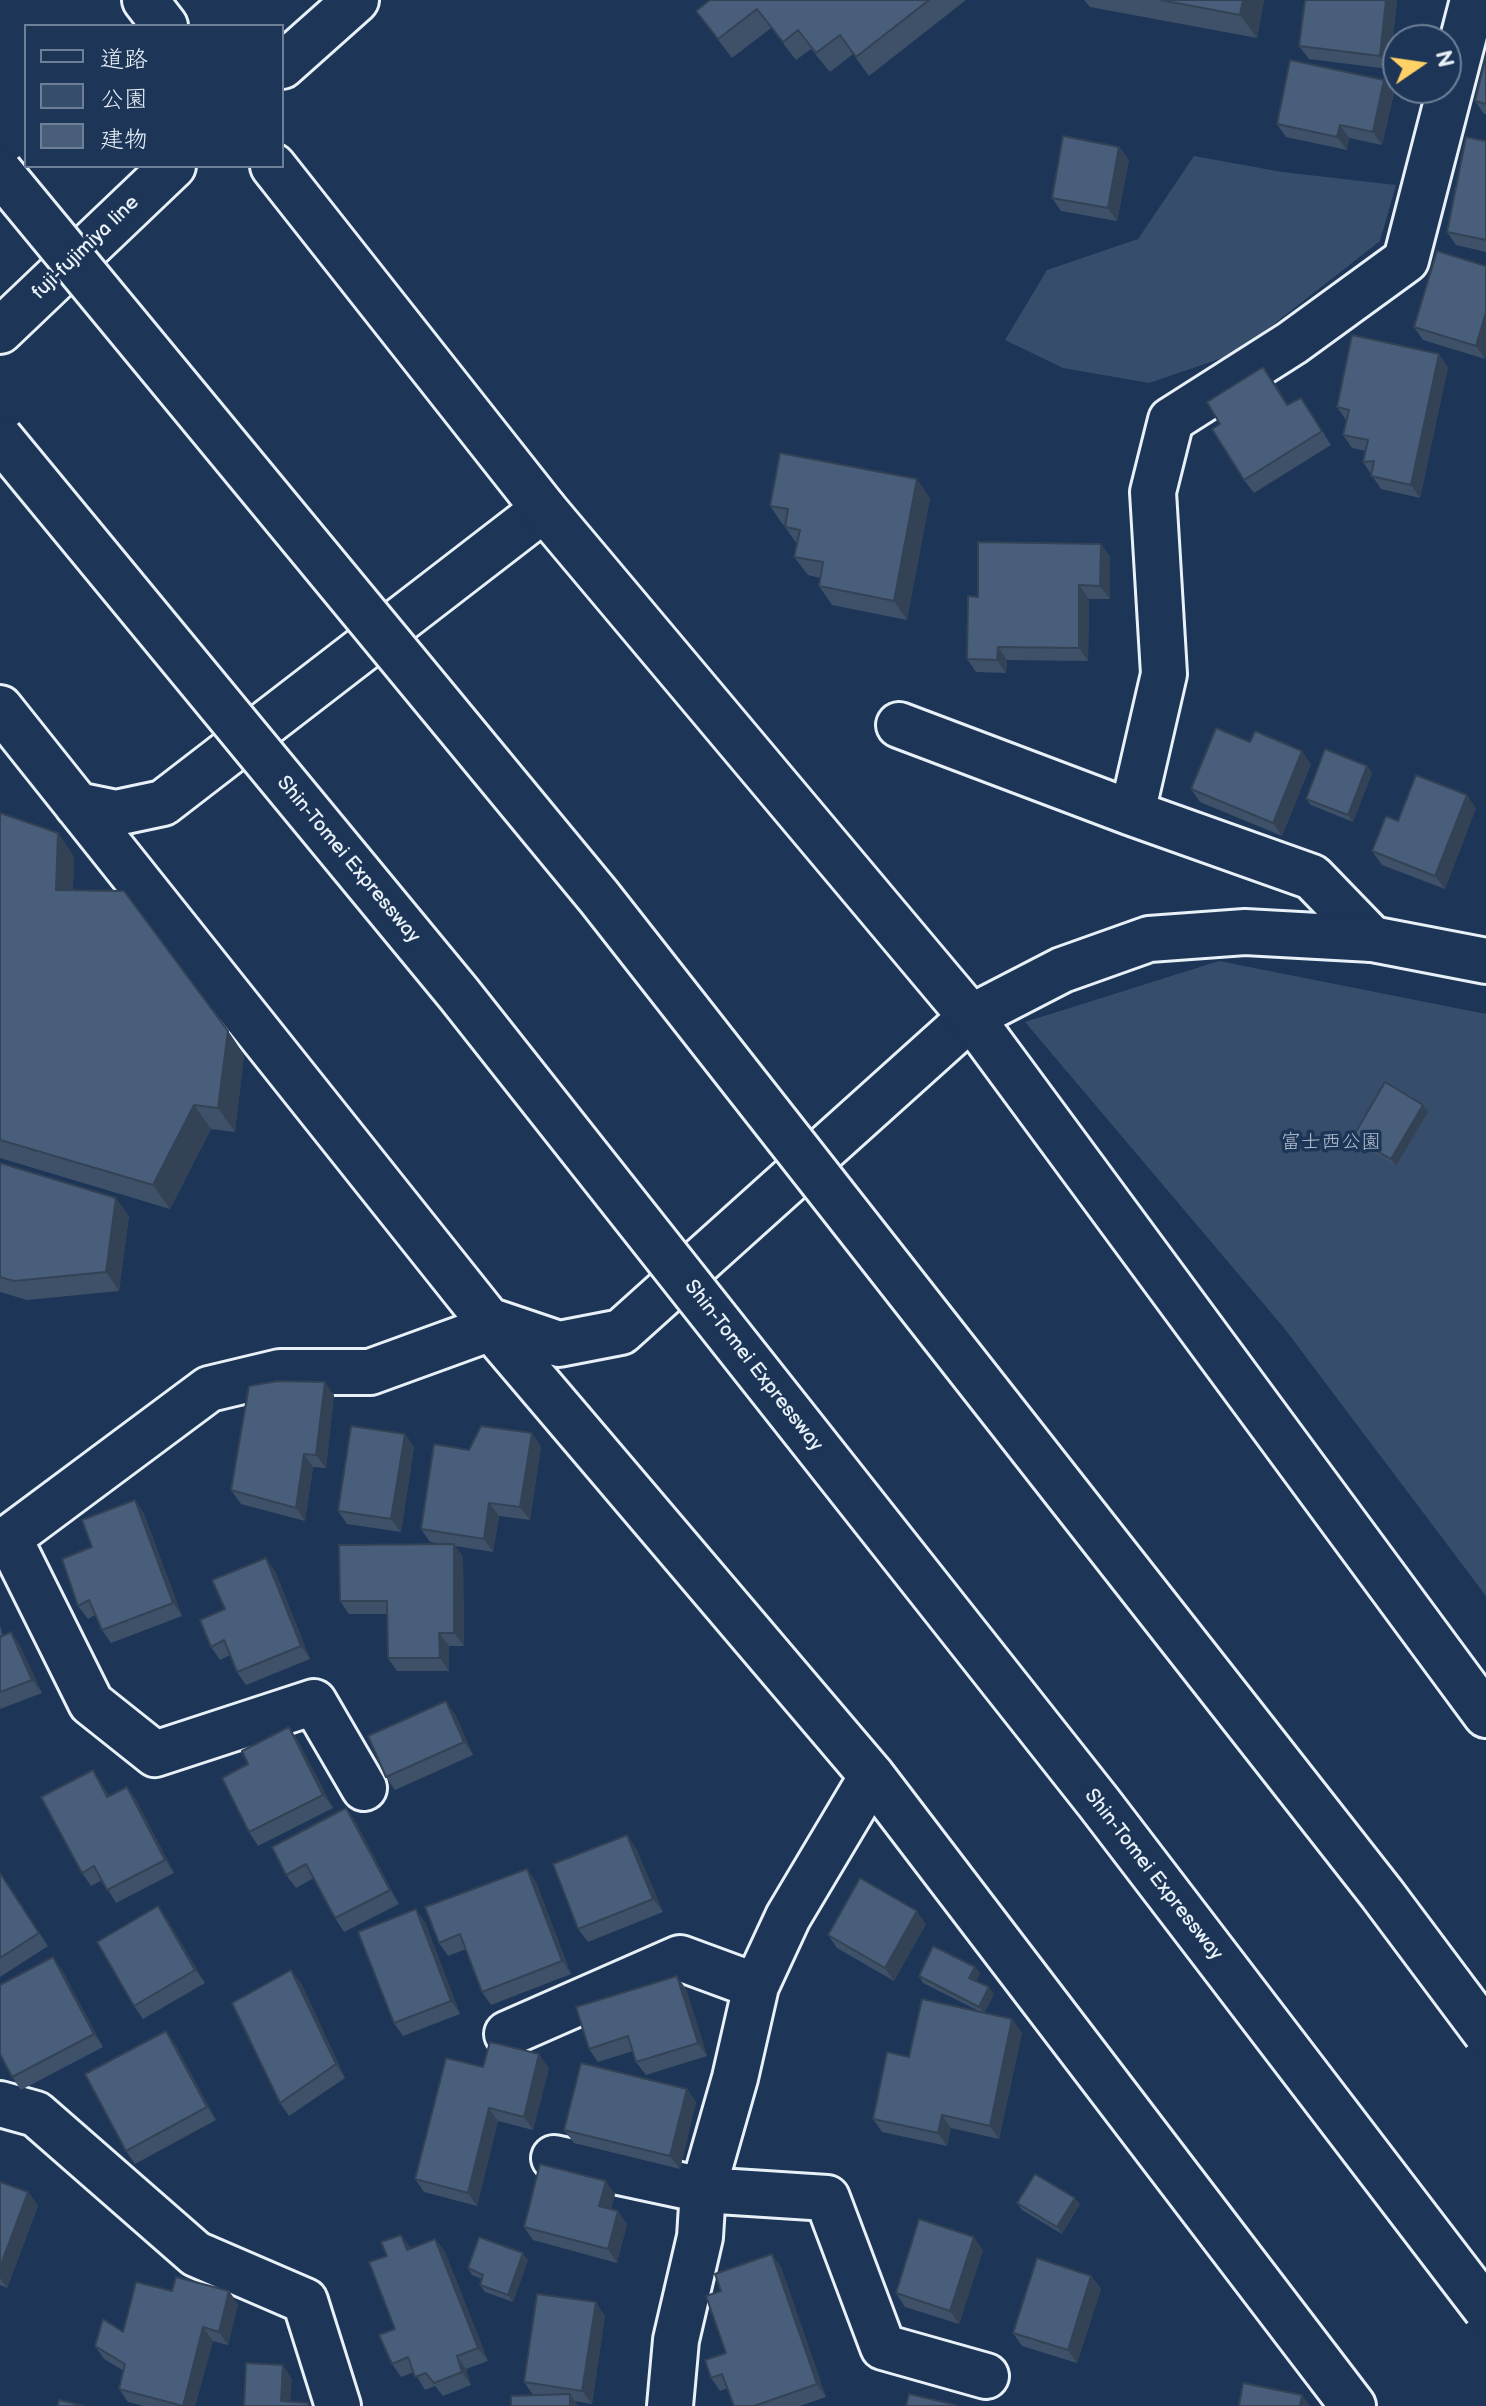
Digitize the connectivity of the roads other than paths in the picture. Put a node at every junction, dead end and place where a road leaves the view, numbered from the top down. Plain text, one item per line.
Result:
1 (145, 0) edge
2 (356, 0) edge
3 (1473, 0) edge
4 (163, 24) edge
5 (284, 64) edge
6 (171, 168) edge
7 (275, 168) edge
8 (0, 172) edge
9 (0, 331) edge
10 (0, 438) edge
11 (544, 509) junction
12 (0, 708) edge
13 (899, 725) dead end
14 (77, 805) junction
15 (1132, 813) junction
16 (1372, 939) junction
17 (1486, 961) edge
18 (971, 1017) junction
19 (490, 1324) junction
20 (5, 1540) edge
21 (1486, 1715) edge
22 (872, 1776) junction
23 (364, 1788) dead end
24 (756, 1986) junction
25 (1486, 2033) edge
26 (507, 2034) dead end
27 (0, 2104) edge
28 (554, 2158) dead end
29 (703, 2190) junction
30 (1486, 2309) edge
31 (986, 2376) dead end
32 (338, 2406) edge
33 (670, 2406) edge
34 (1353, 2406) edge

1 - 4 main road
2 - 5 main road
3 - 15 main road
6 - 9 main road, fuji-fujimiya line
7 - 11 main road
8 - 25 main road, bridge
10 - 30 main road, Shin-Tomei Expressway, bridge
11 - 14 main road
11 - 18 main road
12 - 14 main road
13 - 15 main road
14 - 19 main road
15 - 16 main road
16 - 17 main road
16 - 18 main road
18 - 19 main road
18 - 21 main road
19 - 20 main road
19 - 22 main road
20 - 23 main road
22 - 24 main road
22 - 34 main road
24 - 26 main road
24 - 29 main road
27 - 32 main road
28 - 29 main road
29 - 31 main road
29 - 33 main road

